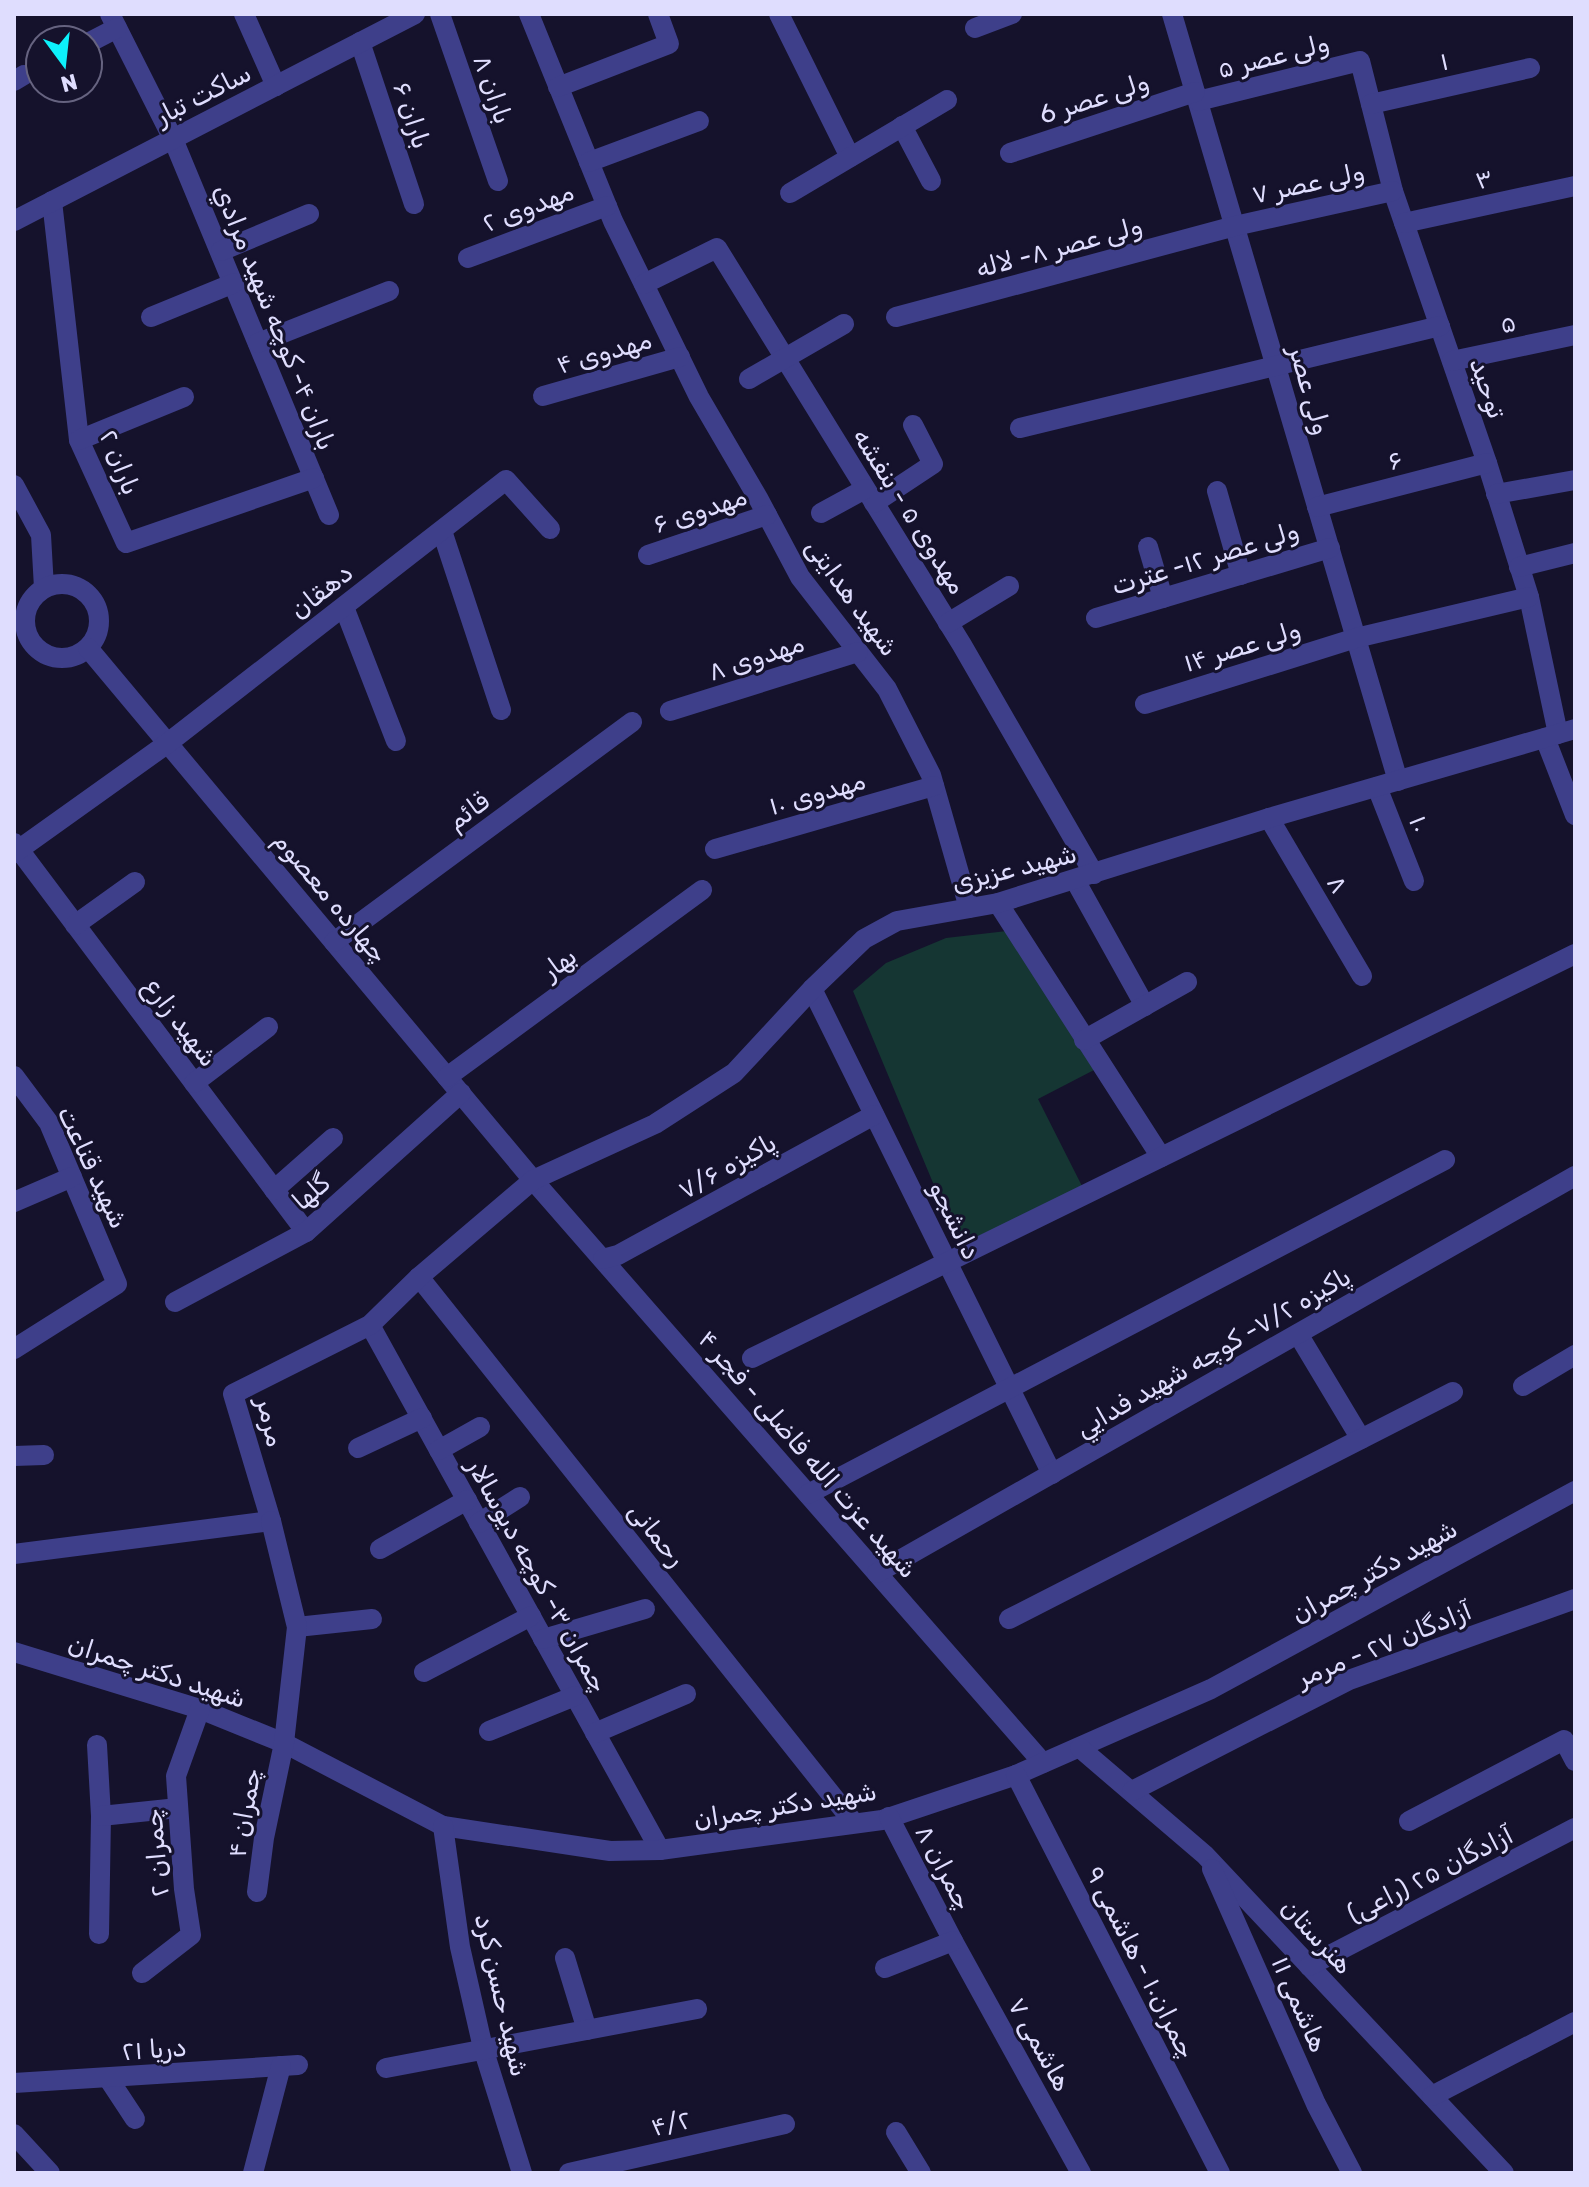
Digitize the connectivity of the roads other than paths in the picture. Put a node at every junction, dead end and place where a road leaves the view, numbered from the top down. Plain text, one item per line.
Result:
1 (244, 14) edge
2 (415, 14) edge
3 (440, 14) edge
4 (529, 14) edge
5 (658, 14) edge
6 (779, 14) edge
7 (1012, 14) edge
8 (1172, 14) edge
9 (114, 21) edge
10 (975, 28) dead end
11 (360, 42) junction
12 (1360, 61) joint
13 (1530, 68) dead end
14 (276, 86) junction
15 (558, 87) junction
16 (1197, 97) junction
17 (947, 100) dead end
18 (1371, 104) junction
19 (699, 121) dead end
20 (902, 126) junction
21 (173, 139) junction
22 (1010, 153) dead end
23 (850, 157) junction
24 (589, 162) junction
25 (498, 181) dead end
26 (931, 181) dead end
27 (1575, 186) edge
28 (1393, 191) junction
29 (790, 193) dead end
30 (52, 201) junction
31 (414, 204) dead end
32 (607, 206) junction
33 (309, 214) dead end
34 (14, 221) edge
35 (1404, 223) junction
36 (1235, 226) junction
37 (221, 251) junction
38 (468, 258) dead end
39 (234, 283) junction
40 (644, 284) junction
41 (389, 291) dead end
42 (151, 317) dead end
43 (896, 317) dead end
44 (844, 324) dead end
45 (1440, 326) junction
46 (1575, 335) edge
47 (258, 343) junction
48 (680, 357) junction
49 (785, 358) junction
50 (1452, 361) junction
51 (1276, 367) junction
52 (749, 379) dead end
53 (543, 396) dead end
54 (184, 397) dead end
55 (913, 425) dead end
56 (1020, 428) dead end
57 (79, 440) junction
58 (1487, 463) junction
59 (314, 478) junction
60 (1575, 480) edge
61 (14, 485) edge
62 (1217, 491) dead end
63 (1496, 494) junction
64 (870, 496) junction
65 (1317, 507) junction
66 (821, 513) dead end
67 (329, 515) dead end
68 (767, 515) junction
69 (550, 529) dead end
70 (442, 531) junction
71 (1148, 547) dead end
72 (1330, 548) junction
73 (1575, 553) edge
74 (648, 555) dead end
75 (1519, 567) junction
76 (1241, 575) junction
77 (1009, 586) dead end
78 (44, 588) junction
79 (1529, 597) junction
80 (1163, 598) junction
81 (344, 607) junction
82 (19, 614) edge
83 (1096, 618) dead end
84 (948, 623) junction
85 (1356, 638) junction
86 (88, 648) junction
87 (858, 652) junction
88 (1145, 704) dead end
89 (501, 710) dead end
90 (670, 711) dead end
91 (632, 722) dead end
92 (1560, 734) edge
93 (396, 741) dead end
94 (168, 743) junction
95 (1398, 781) junction
96 (934, 786) junction
97 (1377, 787) junction
98 (1575, 815) edge
99 (1269, 818) junction
100 (16, 848) edge
101 (715, 849) dead end
102 (1085, 877) junction
103 (1414, 881) dead end
104 (135, 882) dead end
105 (702, 890) dead end
106 (998, 903) junction
107 (969, 908) junction
108 (75, 925) junction
109 (334, 942) junction
110 (1575, 954) edge
111 (1362, 976) dead end
112 (1187, 982) dead end
113 (812, 989) junction
114 (1145, 1006) junction
115 (268, 1027) dead end
116 (1084, 1040) junction
117 (14, 1076) edge
118 (447, 1077) junction
119 (194, 1083) junction
120 (461, 1093) junction
121 (874, 1115) junction
122 (333, 1138) dead end
123 (1161, 1157) junction
124 (1445, 1160) dead end
125 (72, 1177) junction
126 (1574, 1179) edge
127 (533, 1180) junction
128 (274, 1190) junction
129 (14, 1202) edge
130 (306, 1232) junction
131 (603, 1259) junction
132 (947, 1262) junction
133 (419, 1277) junction
134 (175, 1302) dead end
135 (370, 1325) junction
136 (1298, 1334) junction
137 (14, 1349) edge
138 (1575, 1355) edge
139 (752, 1358) dead end
140 (1523, 1386) dead end
141 (1010, 1390) junction
142 (1453, 1392) dead end
143 (422, 1418) junction
144 (480, 1427) dead end
145 (1361, 1439) junction
146 (358, 1448) dead end
147 (439, 1450) junction
148 (44, 1455) dead end
149 (14, 1456) edge
150 (1052, 1474) junction
151 (1575, 1491) edge
152 (808, 1494) junction
153 (520, 1497) dead end
154 (467, 1500) junction
155 (271, 1521) junction
156 (479, 1523) junction
157 (380, 1549) dead end
158 (14, 1554) edge
159 (877, 1573) junction
160 (1575, 1599) edge
161 (645, 1609) dead end
162 (531, 1616) junction
163 (372, 1619) dead end
164 (1009, 1619) dead end
165 (297, 1627) junction
166 (543, 1639) junction
167 (14, 1652) edge
168 (424, 1672) dead end
169 (686, 1694) dead end
170 (575, 1696) junction
171 (200, 1709) junction
172 (489, 1731) dead end
173 (595, 1733) junction
174 (284, 1743) junction
175 (97, 1745) dead end
176 (1080, 1748) junction
177 (1575, 1761) edge
178 (1043, 1763) junction
179 (1016, 1775) junction
180 (1132, 1791) junction
181 (178, 1808) junction
182 (101, 1816) junction
183 (889, 1817) junction
184 (1409, 1821) dead end
185 (854, 1823) junction
186 (443, 1826) junction
187 (1575, 1828) edge
188 (660, 1850) junction
189 (1205, 1855) junction
190 (257, 1892) dead end
191 (99, 1934) dead end
192 (953, 1941) junction
193 (565, 1958) dead end
194 (1309, 1966) junction
195 (885, 1968) dead end
196 (142, 1973) dead end
197 (697, 2009) dead end
198 (1575, 2022) edge
199 (587, 2030) junction
200 (483, 2048) junction
201 (386, 2068) dead end
202 (108, 2078) junction
203 (14, 2083) edge
204 (1432, 2096) junction
205 (135, 2119) dead end
206 (785, 2124) dead end
207 (896, 2132) dead end
208 (14, 2134) edge
209 (50, 2173) edge
210 (253, 2173) edge
211 (522, 2173) edge
212 (569, 2173) edge
213 (921, 2173) edge
214 (1081, 2173) edge
215 (1220, 2173) edge
216 (1352, 2173) edge
217 (1504, 2173) edge

1 - 14 street
2 - 11 street, ساکت تبار
3 - 25 street, باران ۸
4 - 15 street, شهید هدایتی
5 - 15 street
6 - 23 street
7 - 10 street
8 - 16 street, ولی عصر
9 - 21 street, باران ۴- كوچه شهيد مرادي
11 - 14 street, ساکت تبار
11 - 31 street, باران ۶
12 - 16 street, ولی عصر ۵
12 - 18 street, توحید
13 - 18 street, ۱
14 - 21 street, ساکت تبار
15 - 24 street, شهید هدایتی
16 - 22 street, ولی عصر 6
16 - 36 street, ولی عصر
17 - 20 street
18 - 28 street, توحید
19 - 24 street
20 - 23 street
20 - 26 street
21 - 30 street, ساکت تبار
21 - 37 street, باران ۴- كوچه شهيد مرادي
23 - 29 street
24 - 32 street, شهید هدایتی
27 - 35 street, ۳
28 - 35 street, توحید
28 - 36 street, ولی عصر ۷
30 - 34 street, ساکت تبار
30 - 57 street, باران ۲
32 - 38 street, مهدوی ۲
32 - 40 street, شهید هدایتی
33 - 37 street
35 - 45 street, توحید
36 - 43 street, ولی عصر ۸- لاله
36 - 51 street, ولی عصر
37 - 39 street, باران ۴- كوچه شهيد مرادي
39 - 42 street
39 - 47 street, باران ۴- كوچه شهيد مرادي
40 - 48 street, شهید هدایتی
40 - 49 street, مهدوی ۵ - بنفشه
41 - 47 street
44 - 49 street
45 - 50 street, توحید
45 - 51 street
46 - 50 street, ۵
47 - 59 street, باران ۴- كوچه شهيد مرادي
48 - 53 street, مهدوی ۴
48 - 68 street, شهید هدایتی
49 - 52 street
49 - 64 street, مهدوی ۵ - بنفشه
50 - 58 street, توحید
51 - 56 street
51 - 65 street, ولی عصر
54 - 57 street
55 - 64 street
57 - 59 street, باران ۲
58 - 63 street, توحید
58 - 65 street, ۶
59 - 67 street, باران ۴- كوچه شهيد مرادي
60 - 63 street
61 - 78 street
62 - 76 street
63 - 75 street, توحید
64 - 66 street
64 - 84 street, مهدوی ۵ - بنفشه
65 - 72 street, ولی عصر
68 - 74 street, مهدوی ۶
68 - 87 street, شهید هدایتی
69 - 70 street, دهقان
70 - 81 street, دهقان
70 - 89 street
71 - 80 street
72 - 76 street, ولی عصر ۱۲- عترت
72 - 85 street, ولی عصر
73 - 75 street
75 - 79 street, توحید
76 - 80 street, ولی عصر ۱۲- عترت
77 - 84 street
78 - 82 street
78 - 86 street
79 - 85 street
79 - 92 street, توحید
80 - 83 street, ولی عصر ۱۲- عترت
81 - 93 street
81 - 94 street, دهقان
82 - 86 street
84 - 102 street, مهدوی ۵ - بنفشه
85 - 88 street, ولی عصر ۱۴
85 - 95 street, ولی عصر
86 - 94 street, چهارده معصوم
87 - 90 street, مهدوی ۸
87 - 96 street, شهید هدایتی
91 - 109 street, قائم
92 - 95 street, شهید عزیزی
92 - 98 street, توحید
94 - 100 street, دهقان
94 - 109 street, چهارده معصوم
95 - 97 street, شهید عزیزی
96 - 101 street, مهدوی ۱۰
96 - 107 street, شهید هدایتی
97 - 99 street, شهید عزیزی
97 - 103 street, ۱۰
99 - 102 street, شهید عزیزی
99 - 111 street, ۸
100 - 108 street, شهید زارع
102 - 106 street, شهید عزیزی
102 - 114 street
104 - 108 street
105 - 118 street, بهار
106 - 107 street, شهید عزیزی
106 - 116 street
107 - 113 street, شهید عزیزی
108 - 119 street, شهید زارع
109 - 118 street, چهارده معصوم
110 - 123 street
112 - 114 street
113 - 121 street, دانشجو
113 - 127 street, شهید عزیزی
114 - 116 street
115 - 119 street
116 - 123 street
117 - 125 street, شهید قناعت
118 - 120 street, چهارده معصوم
119 - 128 street, شهید زارع
120 - 127 street, چهارده معصوم
120 - 130 street, گلها
121 - 131 street, پاکیزه ۷/۶
121 - 132 street, دانشجو
122 - 128 street
123 - 132 street
124 - 141 street
125 - 129 street
125 - 137 street, شهید قناعت
126 - 136 street, پاکیزه ۷/۲- كوچه شهيد فدايي
127 - 131 street, شهید عزت الله فاضلی - فجر ۴
127 - 133 street, مرمر
128 - 130 street, شهید زارع
130 - 134 street, گلها
131 - 152 street, شهید عزت الله فاضلی - فجر ۴
132 - 139 street
132 - 141 street, دانشجو
133 - 135 street, مرمر
133 - 185 street, رحمانی
135 - 143 street, چمران ۳- كوچه ديوسالار
135 - 155 street, مرمر
136 - 145 street
136 - 150 street, پاکیزه ۷/۲- كوچه شهيد فدايي
138 - 140 street
141 - 150 street, دانشجو
141 - 152 street
142 - 145 street
143 - 146 street
143 - 147 street, چمران ۳- كوچه ديوسالار
144 - 147 street
145 - 164 street
147 - 154 street, چمران ۳- كوچه ديوسالار
148 - 149 street
150 - 159 street, پاکیزه ۷/۲- كوچه شهيد فدايي
151 - 176 street, شهید دکتر چمران
152 - 159 street, شهید عزت الله فاضلی - فجر ۴
153 - 156 street
154 - 156 street, چمران ۳- كوچه ديوسالار
154 - 157 street
155 - 158 street
155 - 165 street
156 - 162 street, چمران ۳- كوچه ديوسالار
159 - 178 street, شهید عزت الله فاضلی - فجر ۴
160 - 180 street, آزادگان ۲۷ - مرمر
161 - 166 street
162 - 166 street, چمران ۳- كوچه ديوسالار
162 - 168 street
163 - 165 street
165 - 174 street, چمران ۴
166 - 170 street, چمران ۳- كوچه ديوسالار
167 - 171 street, شهید دکتر چمران
169 - 173 street
170 - 172 street
170 - 173 street, چمران ۳- كوچه ديوسالار
171 - 174 street, شهید دکتر چمران
171 - 181 street, چمران ۲
173 - 188 street, چمران ۳- كوچه ديوسالار
174 - 186 street, شهید دکتر چمران
174 - 190 street, چمران ۴
175 - 182 street
176 - 178 street, شهید دکتر چمران
176 - 180 street, هنرستان
177 - 184 street
178 - 179 street, شهید دکتر چمران
179 - 183 street, شهید دکتر چمران
179 - 215 street, چمران۱۰ - هاشمی ۹
180 - 189 street, هنرستان
181 - 182 street
181 - 196 street, چمران ۲
182 - 191 street
183 - 185 street, شهید دکتر چمران
183 - 192 street, چمران ۸
185 - 188 street, شهید دکتر چمران
186 - 188 street, شهید دکتر چمران
186 - 200 street, شهید حسن کرد
187 - 194 street, آزادگان ۲۵ (راعی)
189 - 194 street, هنرستان
189 - 216 street, هاشمی ۱۱
192 - 195 street
192 - 214 street, هاشمی ۷
193 - 199 street
194 - 204 street, هنرستان
197 - 199 street
198 - 204 street
199 - 200 street
200 - 201 street
200 - 211 street, شهید حسن کرد
202 - 203 street, دریا ۲۱
202 - 205 street
202 - 210 street, دریا ۲۱
204 - 217 street, هنرستان
206 - 212 street, ۴/۲
207 - 213 street
208 - 209 street

